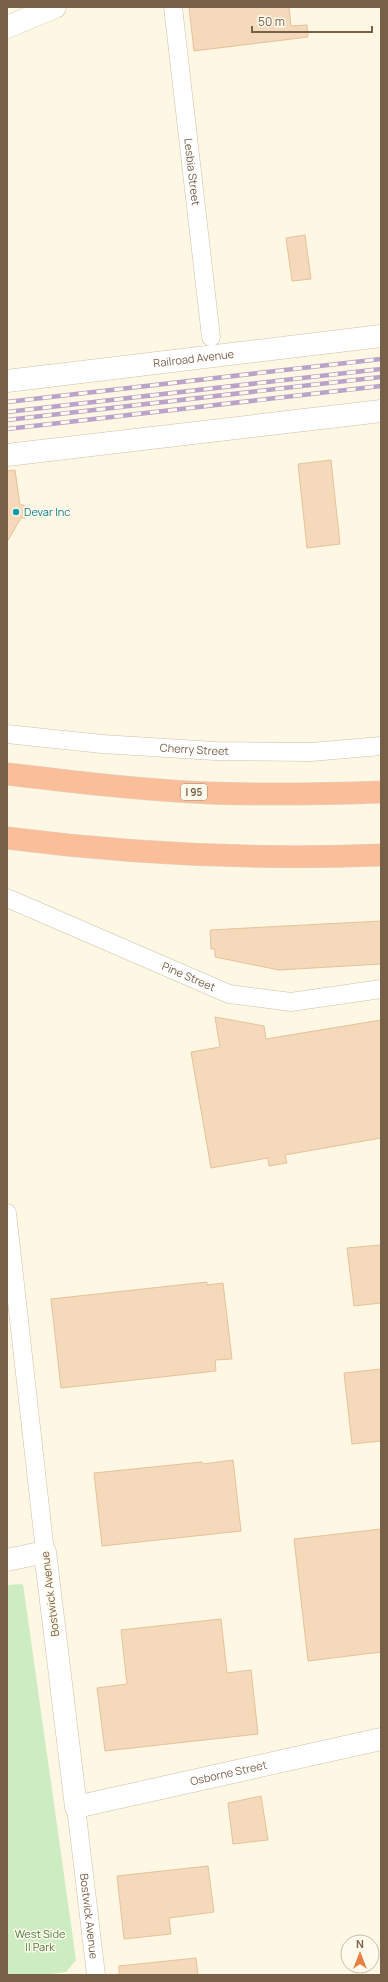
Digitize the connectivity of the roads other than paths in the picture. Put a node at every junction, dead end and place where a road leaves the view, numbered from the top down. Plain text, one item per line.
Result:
1 (55, 7) edge
2 (173, 7) edge
3 (11, 20) edge
4 (381, 336) edge
5 (210, 337) dead end
6 (7, 381) edge
7 (381, 411) edge
8 (7, 455) edge
9 (7, 734) edge
10 (381, 746) edge
11 (7, 774) edge
12 (381, 792) edge
13 (7, 838) edge
14 (381, 855) edge
15 (7, 898) edge
16 (381, 989) edge
17 (7, 1213) edge
18 (45, 1552) junction
19 (7, 1560) edge
20 (381, 1739) edge
21 (76, 1806) junction
22 (96, 1975) edge

1 - 3 street
2 - 5 street, Lesbia Street
4 - 6 street, Railroad Avenue
7 - 8 street
9 - 10 street, Cherry Street
11 - 12 highway, I 95
13 - 14 highway
15 - 16 street, Pine Street
17 - 18 street, Bostwick Avenue
18 - 19 street
18 - 21 street, Bostwick Avenue
20 - 21 street, Osborne Street
21 - 22 street, Bostwick Avenue

